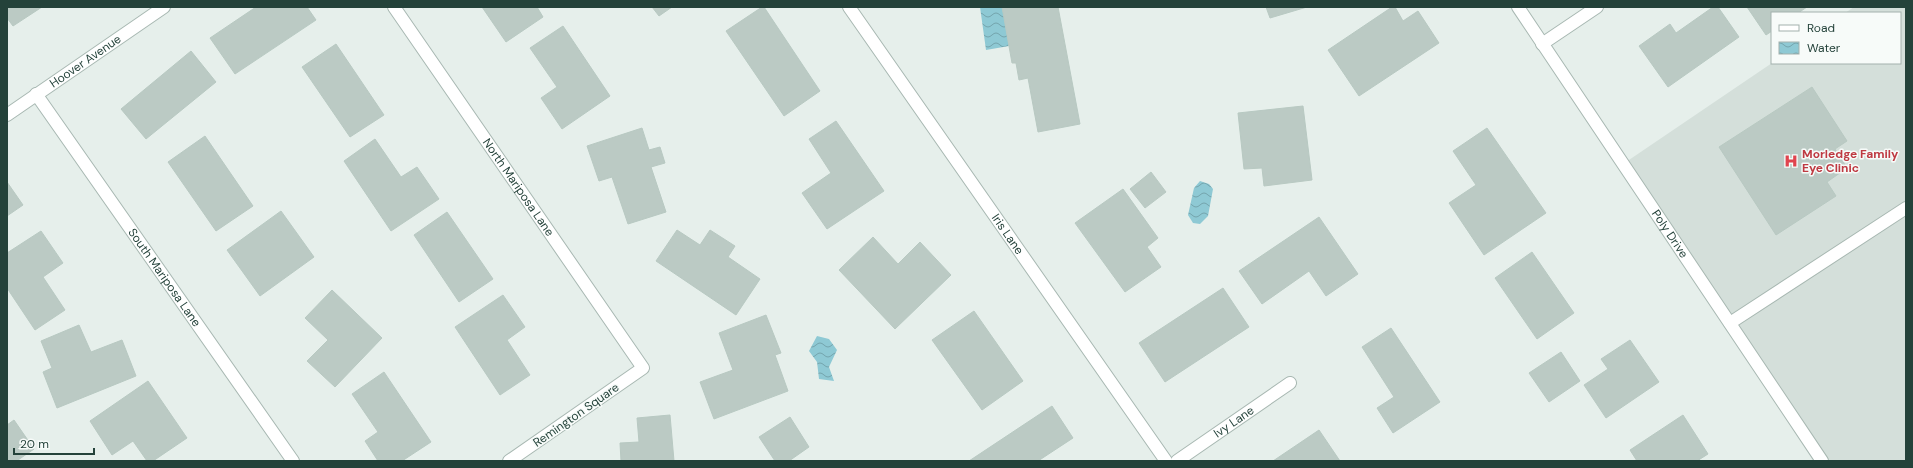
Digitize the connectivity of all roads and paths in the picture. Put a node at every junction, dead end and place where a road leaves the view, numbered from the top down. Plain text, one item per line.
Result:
1 (164, 7) edge
2 (394, 7) edge
3 (849, 7) edge
4 (1518, 7) edge
5 (1597, 7) edge
6 (1542, 44) junction
7 (36, 94) junction
8 (7, 115) edge
9 (1906, 208) edge
10 (1730, 323) junction
11 (643, 368) joint
12 (1290, 383) dead end
13 (516, 459) edge
14 (293, 461) edge
15 (1166, 461) edge
16 (1177, 461) edge
17 (1822, 461) edge

1 - 7 street, Hoover Avenue
2 - 11 street, North Mariposa Lane
3 - 15 street, Iris Lane
4 - 6 street, Poly Drive
5 - 6 street
6 - 10 street, Poly Drive
7 - 8 street, Hoover Avenue
7 - 14 street, South Mariposa Lane
9 - 10 street
10 - 17 street, Poly Drive
11 - 13 street, Remington Square
12 - 16 street, Ivy Lane

